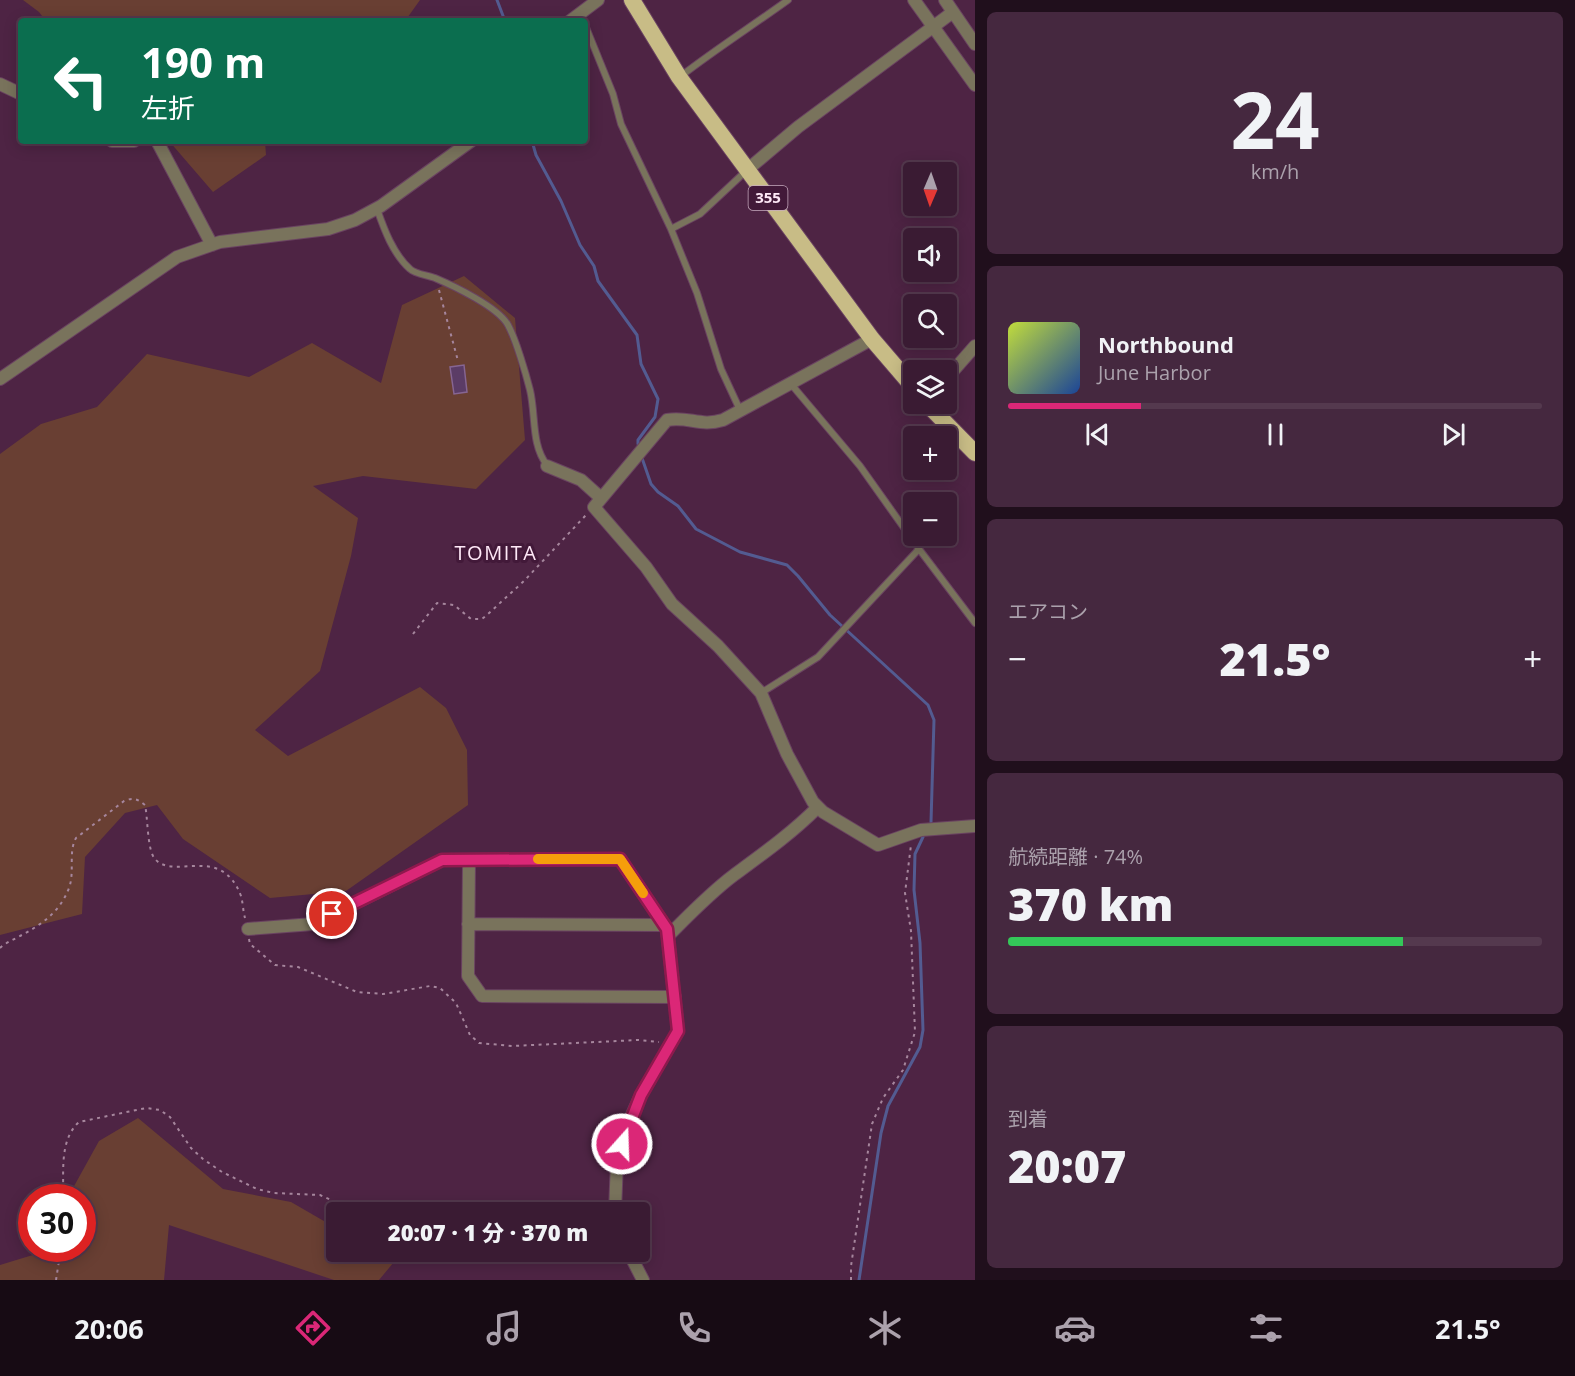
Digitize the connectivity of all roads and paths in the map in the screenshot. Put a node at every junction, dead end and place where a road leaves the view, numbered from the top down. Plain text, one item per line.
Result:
1 (598, 0) edge
2 (788, 0) edge
3 (914, 0) edge
4 (945, 0) edge
5 (637, 2) edge
6 (953, 12) junction
7 (581, 18) edge
8 (933, 27) junction
9 (588, 40) edge
10 (975, 44) edge
11 (679, 77) junction
12 (0, 84) edge
13 (975, 85) edge
14 (18, 93) edge
15 (159, 144) edge
16 (467, 144) edge
17 (747, 170) junction
18 (377, 209) junction
19 (671, 229) junction
20 (212, 245) junction
21 (436, 278) junction
22 (872, 339) junction
23 (975, 346) edge
24 (458, 361) dead end
25 (957, 366) edge
26 (903, 375) edge
27 (0, 379) edge
28 (791, 383) junction
29 (740, 410) junction
30 (937, 414) edge
31 (975, 453) edge
32 (547, 466) joint
33 (597, 502) junction
34 (919, 549) junction
35 (975, 623) edge
36 (412, 634) dead end
37 (760, 693) junction
38 (818, 807) junction
39 (975, 826) edge
40 (911, 833) junction
41 (469, 860) junction
42 (468, 924) junction
43 (248, 929) junction
44 (667, 930) junction
45 (0, 948) edge
46 (675, 997) junction
47 (672, 1044) junction
48 (63, 1184) edge
49 (337, 1202) edge
50 (615, 1202) edge
51 (58, 1262) edge
52 (634, 1262) edge
53 (56, 1280) edge
54 (643, 1280) edge
55 (851, 1280) edge

1 - 7 street
2 - 11 lane
3 - 8 street
4 - 6 street
5 - 11 highway, 355
6 - 8 street
6 - 10 street
8 - 13 street
8 - 17 street
9 - 19 lane
11 - 17 highway, 355
12 - 14 street
15 - 20 street
16 - 18 street
17 - 19 lane
17 - 22 highway, 355
18 - 20 street
18 - 21 lane
19 - 29 lane
20 - 27 street
21 - 24 path
21 - 32 lane
22 - 26 highway, 355
22 - 28 street
23 - 25 street
28 - 29 street
28 - 34 lane
29 - 33 street
30 - 31 highway
32 - 33 street
33 - 36 path
33 - 37 street
34 - 35 lane
34 - 37 lane
37 - 38 street
38 - 40 street
38 - 44 street
39 - 40 street
40 - 55 path
41 - 42 street
41 - 43 street
41 - 44 street
42 - 44 street
42 - 46 street
43 - 45 path
43 - 47 path
44 - 46 street
46 - 47 street
47 - 50 street
48 - 49 path
51 - 53 path
52 - 54 street

